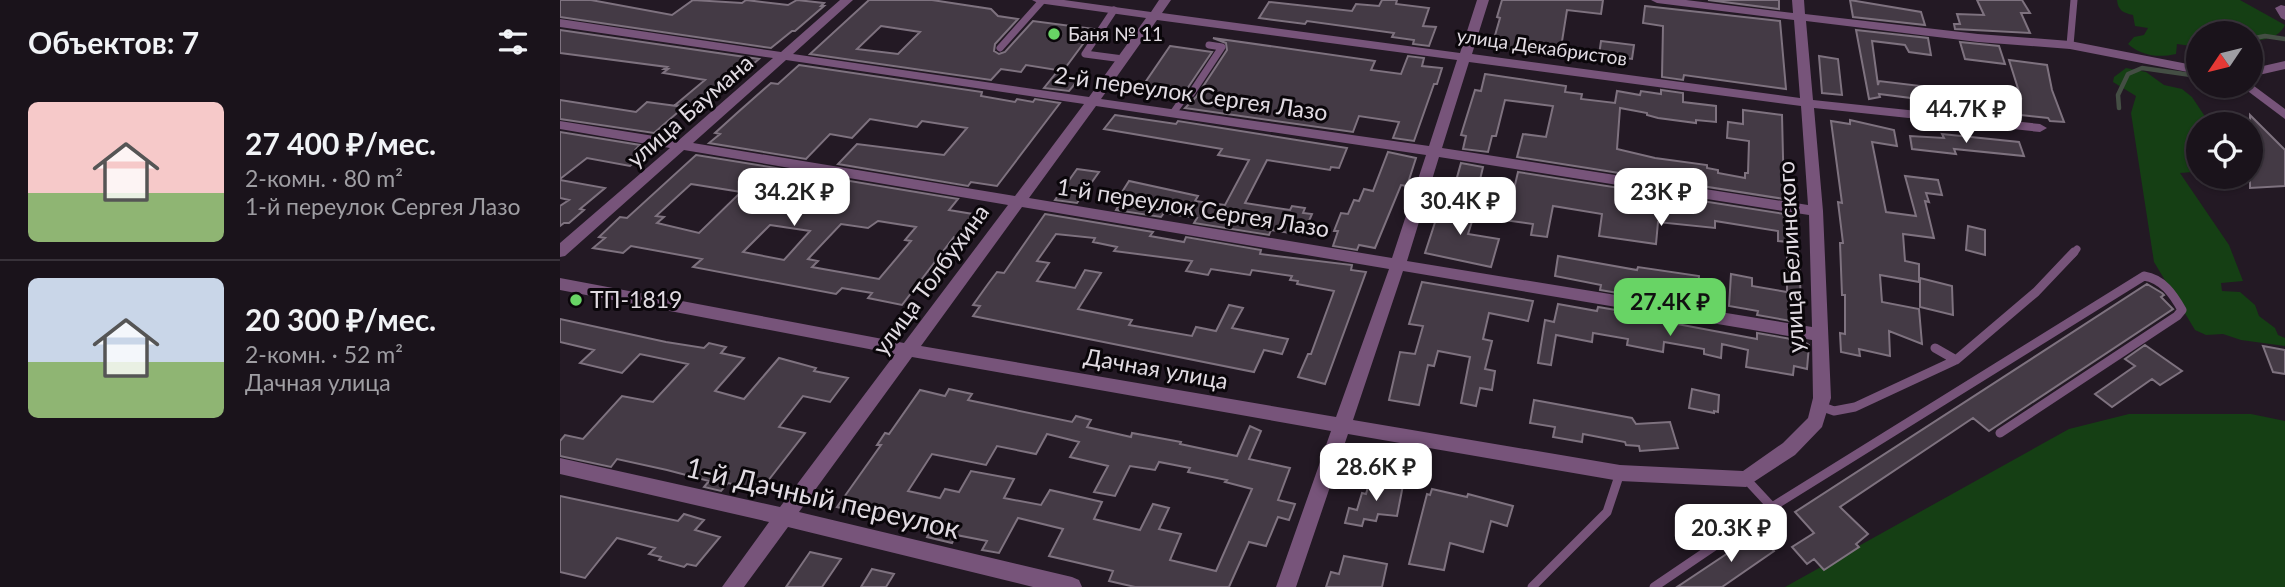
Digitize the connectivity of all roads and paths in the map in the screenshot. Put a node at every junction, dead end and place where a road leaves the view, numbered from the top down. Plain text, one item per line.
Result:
1 (847, 0) edge
2 (1040, 0) edge
3 (1165, 0) edge
4 (1483, 0) edge
5 (1657, 0) edge
6 (1798, 0) edge
7 (2074, 0) edge
8 (1114, 10) junction
9 (1154, 15) junction
10 (1800, 17) junction
11 (560, 23) edge
12 (1209, 45) dead end
13 (2070, 45) junction
14 (1000, 48) dead end
15 (784, 56) junction
16 (1466, 57) junction
17 (1123, 59) junction
18 (2285, 65) edge
19 (2186, 68) edge
20 (2263, 70) edge
21 (2263, 98) edge
22 (1093, 101) junction
23 (1807, 102) junction
24 (1173, 113) junction
25 (2285, 115) edge
26 (560, 125) edge
27 (2040, 128) dead end
28 (682, 146) junction
29 (1436, 152) junction
30 (1016, 202) junction
31 (1816, 211) junction
32 (2077, 249) dead end
33 (560, 252) edge
34 (1398, 264) junction
35 (560, 284) edge
36 (1819, 335) junction
37 (1935, 348) dead end
38 (908, 350) junction
39 (1956, 360) junction
40 (1820, 406) junction
41 (1343, 427) junction
42 (2000, 433) dead end
43 (560, 466) edge
44 (1620, 473) junction
45 (1746, 479) junction
46 (1772, 507) junction
47 (784, 517) junction
48 (732, 587) edge
49 (1072, 587) edge
50 (1286, 587) edge
51 (1532, 587) edge
52 (1654, 587) edge

1 - 15 street, улица Баумана
2 - 8 street, улица Декабристов
2 - 14 lane
3 - 9 street, улица Толбухина
4 - 16 street
5 - 10 street
6 - 10 street, улица Белинского
7 - 13 lane
8 - 9 street, улица Декабристов
8 - 17 lane
9 - 16 street, улица Декабристов
9 - 17 street, улица Толбухина
10 - 13 street
10 - 23 street, улица Белинского
11 - 15 street, 2-й переулок Сергея Лазо
12 - 24 lane
13 - 19 street
15 - 22 street, 2-й переулок Сергея Лазо
15 - 28 street, улица Баумана
16 - 23 street, улица Декабристов
16 - 29 street
17 - 22 street, улица Толбухина
18 - 20 street
21 - 25 street
22 - 24 street, 2-й переулок Сергея Лазо
22 - 30 street, улица Толбухина
23 - 27 street, улица Декабристов
23 - 31 street, улица Белинского
24 - 29 street, 2-й переулок Сергея Лазо
26 - 28 street, 1-й переулок Сергея Лазо
28 - 30 street, 1-й переулок Сергея Лазо
28 - 33 street, улица Баумана
29 - 31 street, 2-й переулок Сергея Лазо
29 - 34 street
30 - 34 street, 1-й переулок Сергея Лазо
30 - 38 street, улица Толбухина
31 - 36 street, улица Белинского
32 - 39 lane
34 - 36 street, 1-й переулок Сергея Лазо
34 - 41 street
35 - 38 street, Дачная улица
36 - 40 street, улица Белинского
37 - 39 lane
38 - 41 street, Дачная улица
38 - 47 street, улица Толбухина
39 - 40 lane
40 - 45 street
41 - 44 street, Дачная улица
41 - 50 street
42 - 46 lane
43 - 47 street, 1-й Дачный переулок
44 - 45 street, Дачная улица
44 - 51 lane
45 - 46 lane
46 - 52 lane
47 - 48 street, улица Толбухина
47 - 49 street, 1-й Дачный переулок

